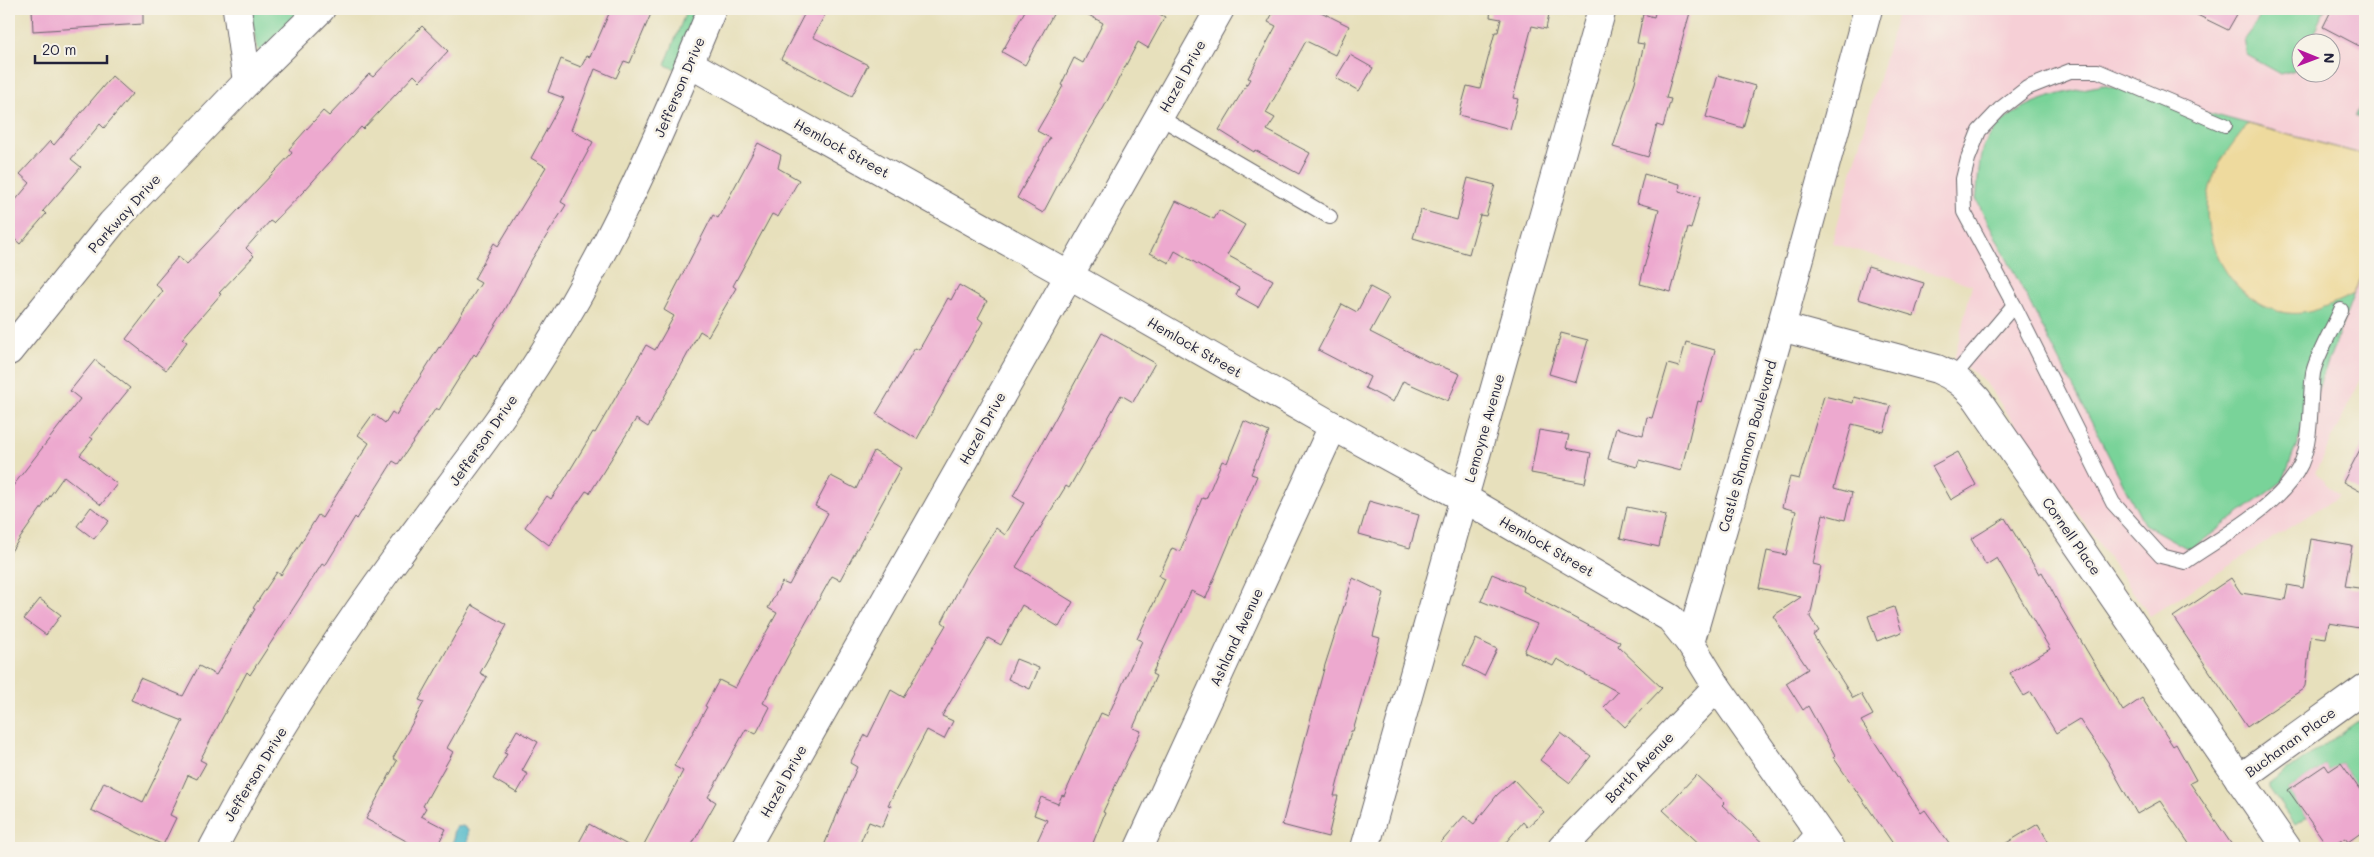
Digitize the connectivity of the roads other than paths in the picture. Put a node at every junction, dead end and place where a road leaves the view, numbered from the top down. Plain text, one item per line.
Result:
1 (237, 9) edge
2 (321, 9) edge
3 (712, 9) edge
4 (1220, 9) edge
5 (1602, 9) edge
6 (1868, 9) edge
7 (690, 64) junction
8 (247, 82) junction
9 (1159, 117) junction
10 (2225, 125) dead end
11 (1330, 217) dead end
12 (1068, 275) junction
13 (2014, 305) junction
14 (2341, 310) dead end
15 (1781, 328) junction
16 (9, 351) edge
17 (1954, 376) junction
18 (1333, 426) junction
19 (1464, 498) junction
20 (1690, 643) junction
21 (1717, 687) junction
22 (2365, 688) edge
23 (2239, 779) junction
24 (1815, 842) edge
25 (213, 848) edge
26 (745, 848) edge
27 (1139, 848) edge
28 (1366, 848) edge
29 (1562, 848) edge
30 (2286, 848) edge

1 - 8 street
2 - 8 street, Parkway Drive
3 - 7 street, Jefferson Drive
4 - 9 street, Hazel Drive
5 - 19 street, Lemoyne Avenue
6 - 15 street, Castle Shannon Boulevard
7 - 12 street, Hemlock Street
7 - 25 street, Jefferson Drive
8 - 16 street, Parkway Drive
9 - 11 lane
9 - 12 street, Hazel Drive
10 - 13 lane
12 - 18 street, Hemlock Street
12 - 26 street, Hazel Drive
13 - 14 lane
13 - 17 lane
15 - 17 street, Cornell Place
15 - 20 street, Castle Shannon Boulevard
17 - 23 street, Cornell Place
18 - 19 street, Hemlock Street
18 - 27 street, Ashland Avenue
19 - 20 street, Hemlock Street
19 - 28 street, Lemoyne Avenue
20 - 21 street
21 - 24 street
21 - 29 street, Barth Avenue
22 - 23 street, Buchanan Place
23 - 30 street, Cornell Place

